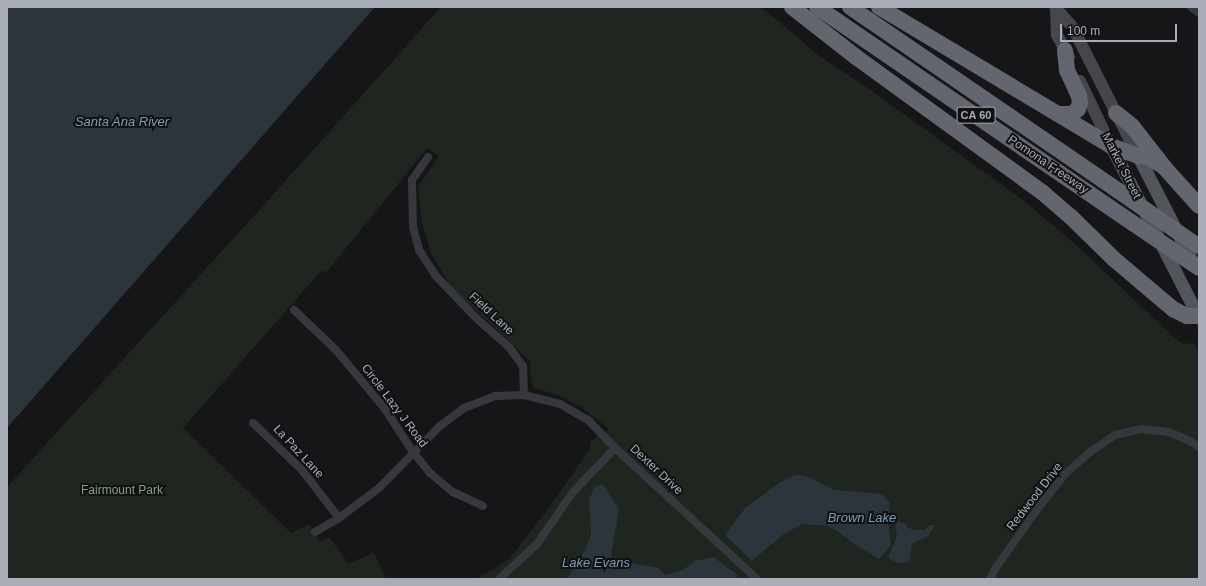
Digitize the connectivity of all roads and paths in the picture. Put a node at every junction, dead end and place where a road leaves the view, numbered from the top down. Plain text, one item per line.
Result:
1 (792, 7) edge
2 (817, 7) edge
3 (850, 7) edge
4 (879, 7) edge
5 (1191, 7) edge
6 (1056, 8) edge
7 (1199, 13) edge
8 (1065, 50) junction
9 (1116, 113) junction
10 (1058, 114) junction
11 (1111, 146) junction
12 (1138, 156) junction
13 (428, 157) dead end
14 (1164, 167) junction
15 (1199, 206) edge
16 (1198, 246) edge
17 (1199, 268) edge
18 (1199, 275) edge
19 (294, 310) dead end
20 (1199, 317) edge
21 (524, 395) junction
22 (253, 423) dead end
23 (1199, 446) edge
24 (615, 448) junction
25 (413, 452) junction
26 (483, 506) dead end
27 (339, 518) junction
28 (315, 532) dead end
29 (499, 579) edge
30 (757, 579) edge
31 (990, 579) edge

1 - 20 highway
2 - 17 highway, Pomona Freeway / CA 60, bridge
3 - 16 highway, Pomona Freeway / CA 60, bridge
4 - 10 highway
5 - 7 street
6 - 8 main road, Market Street
6 - 9 main road, Market Street
8 - 10 highway
8 - 11 main road, Market Street
9 - 12 main road, Market Street
9 - 14 highway
10 - 11 highway
11 - 12 highway
11 - 20 main road, Market Street
12 - 14 highway
12 - 18 main road, Market Street
13 - 21 street, Field Lane
14 - 15 highway
19 - 25 street, Circle Lazy J Road
21 - 24 street
21 - 25 street
22 - 27 street, La Paz Lane
23 - 31 street, Redwood Drive
24 - 29 street, Dexter Drive
24 - 30 street, Dexter Drive
25 - 26 street, Circle Lazy J Road
25 - 27 street
27 - 28 street

